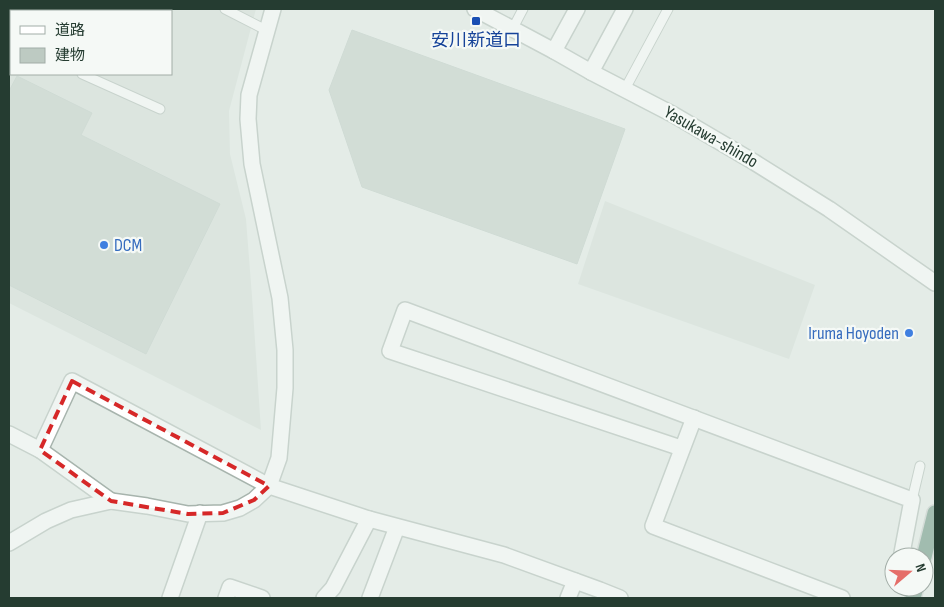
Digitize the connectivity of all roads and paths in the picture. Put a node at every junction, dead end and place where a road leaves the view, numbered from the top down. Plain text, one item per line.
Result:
1 (225, 9) edge
2 (273, 9) edge
3 (475, 9) edge
4 (523, 9) edge
5 (577, 9) edge
6 (625, 9) edge
7 (668, 9) edge
8 (513, 28) junction
9 (266, 30) junction
10 (554, 51) junction
11 (592, 72) junction
12 (84, 75) edge
13 (625, 89) junction
14 (160, 109) dead end
15 (935, 283) edge
16 (694, 418) junction
17 (9, 434) edge
18 (681, 448) junction
19 (40, 450) junction
20 (920, 466) dead end
21 (269, 486) junction
22 (912, 500) junction
23 (111, 501) junction
24 (200, 513) junction
25 (935, 513) edge
26 (369, 519) junction
27 (397, 527) junction
28 (9, 543) edge
29 (903, 547) edge
30 (926, 547) edge
31 (576, 581) junction
32 (170, 598) edge
33 (226, 598) edge
34 (262, 598) edge
35 (324, 598) edge
36 (370, 598) edge
37 (568, 598) edge
38 (620, 598) edge
39 (842, 598) edge

1 - 9 lane
2 - 9 street
3 - 8 street, Yasukawa-shindo
4 - 8 lane
5 - 10 street
6 - 11 street
7 - 13 lane
8 - 10 street, Yasukawa-shindo
9 - 21 street
10 - 11 street, Yasukawa-shindo
11 - 13 street, Yasukawa-shindo
12 - 14 lane
13 - 15 street, Yasukawa-shindo
16 - 18 street
16 - 18 street
16 - 22 street
17 - 19 street
18 - 39 street
19 - 21 street
19 - 23 street
20 - 22 lane
21 - 24 street
21 - 26 street
22 - 29 street
23 - 24 street
23 - 28 street
24 - 32 street
25 - 30 highway
26 - 27 street
26 - 35 street
27 - 31 street
27 - 36 street
31 - 37 street
31 - 38 street
33 - 34 street

